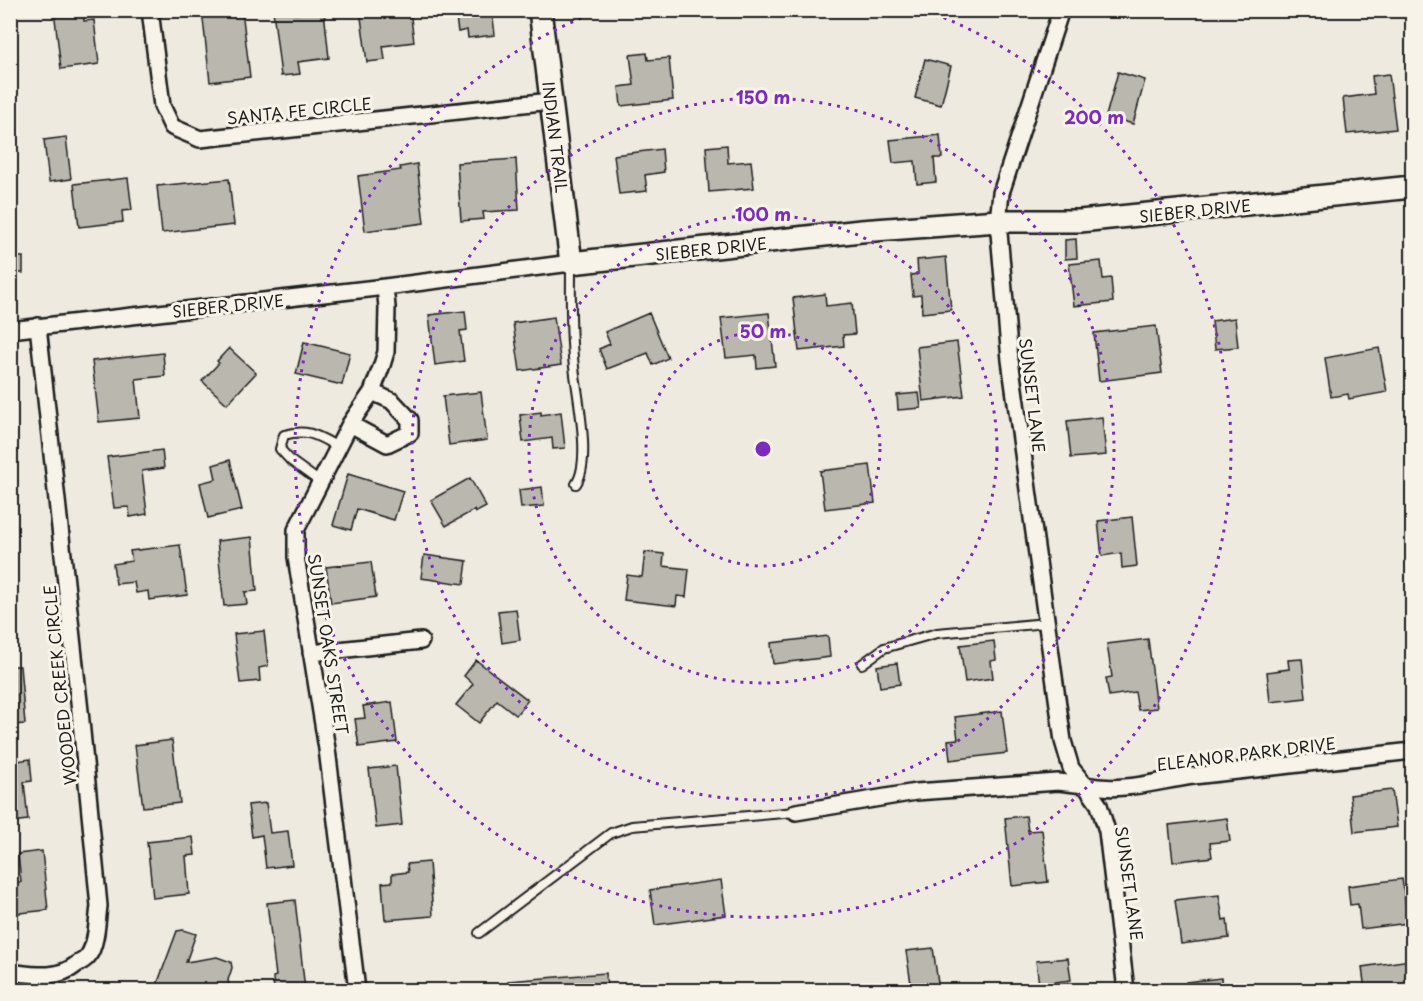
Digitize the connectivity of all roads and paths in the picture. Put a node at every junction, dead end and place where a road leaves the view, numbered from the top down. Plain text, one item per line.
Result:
1 (150, 10) edge
2 (540, 10) edge
3 (1060, 10) edge
4 (551, 101) junction
5 (1413, 187) edge
6 (998, 221) junction
7 (571, 263) junction
8 (385, 287) junction
9 (38, 326) junction
10 (10, 330) edge
11 (372, 392) junction
12 (350, 424) junction
13 (338, 447) junction
14 (320, 482) junction
15 (576, 484) dead end
16 (1046, 623) junction
17 (422, 641) dead end
18 (312, 653) junction
19 (862, 663) dead end
20 (1413, 751) edge
21 (1085, 785) junction
22 (796, 812) joint
23 (479, 933) dead end
24 (10, 972) edge
25 (357, 990) edge
26 (1125, 990) edge

1 - 4 street, SANTA FE CIRCLE
2 - 4 street, INDIAN TRAIL
3 - 6 street, SUNSET LANE
4 - 7 street, INDIAN TRAIL
5 - 6 street, SIEBER DRIVE
6 - 7 street, SIEBER DRIVE
6 - 16 street, SUNSET LANE
7 - 8 street, SIEBER DRIVE
7 - 15 lane
8 - 9 street, SIEBER DRIVE
8 - 11 street, SUNSET OAKS STREET
9 - 10 street, SIEBER DRIVE
9 - 24 street, WOODED CREEK CIRCLE
11 - 12 street, SUNSET OAKS STREET
11 - 12 street
12 - 13 street, SUNSET OAKS STREET
13 - 14 street, SUNSET OAKS STREET
13 - 14 lane
14 - 18 street, SUNSET OAKS STREET
16 - 19 lane
16 - 21 street, SUNSET LANE
17 - 18 street
18 - 25 street, SUNSET OAKS STREET
20 - 21 street, ELEANOR PARK DRIVE
21 - 22 street
21 - 26 street, SUNSET LANE
22 - 23 lane

